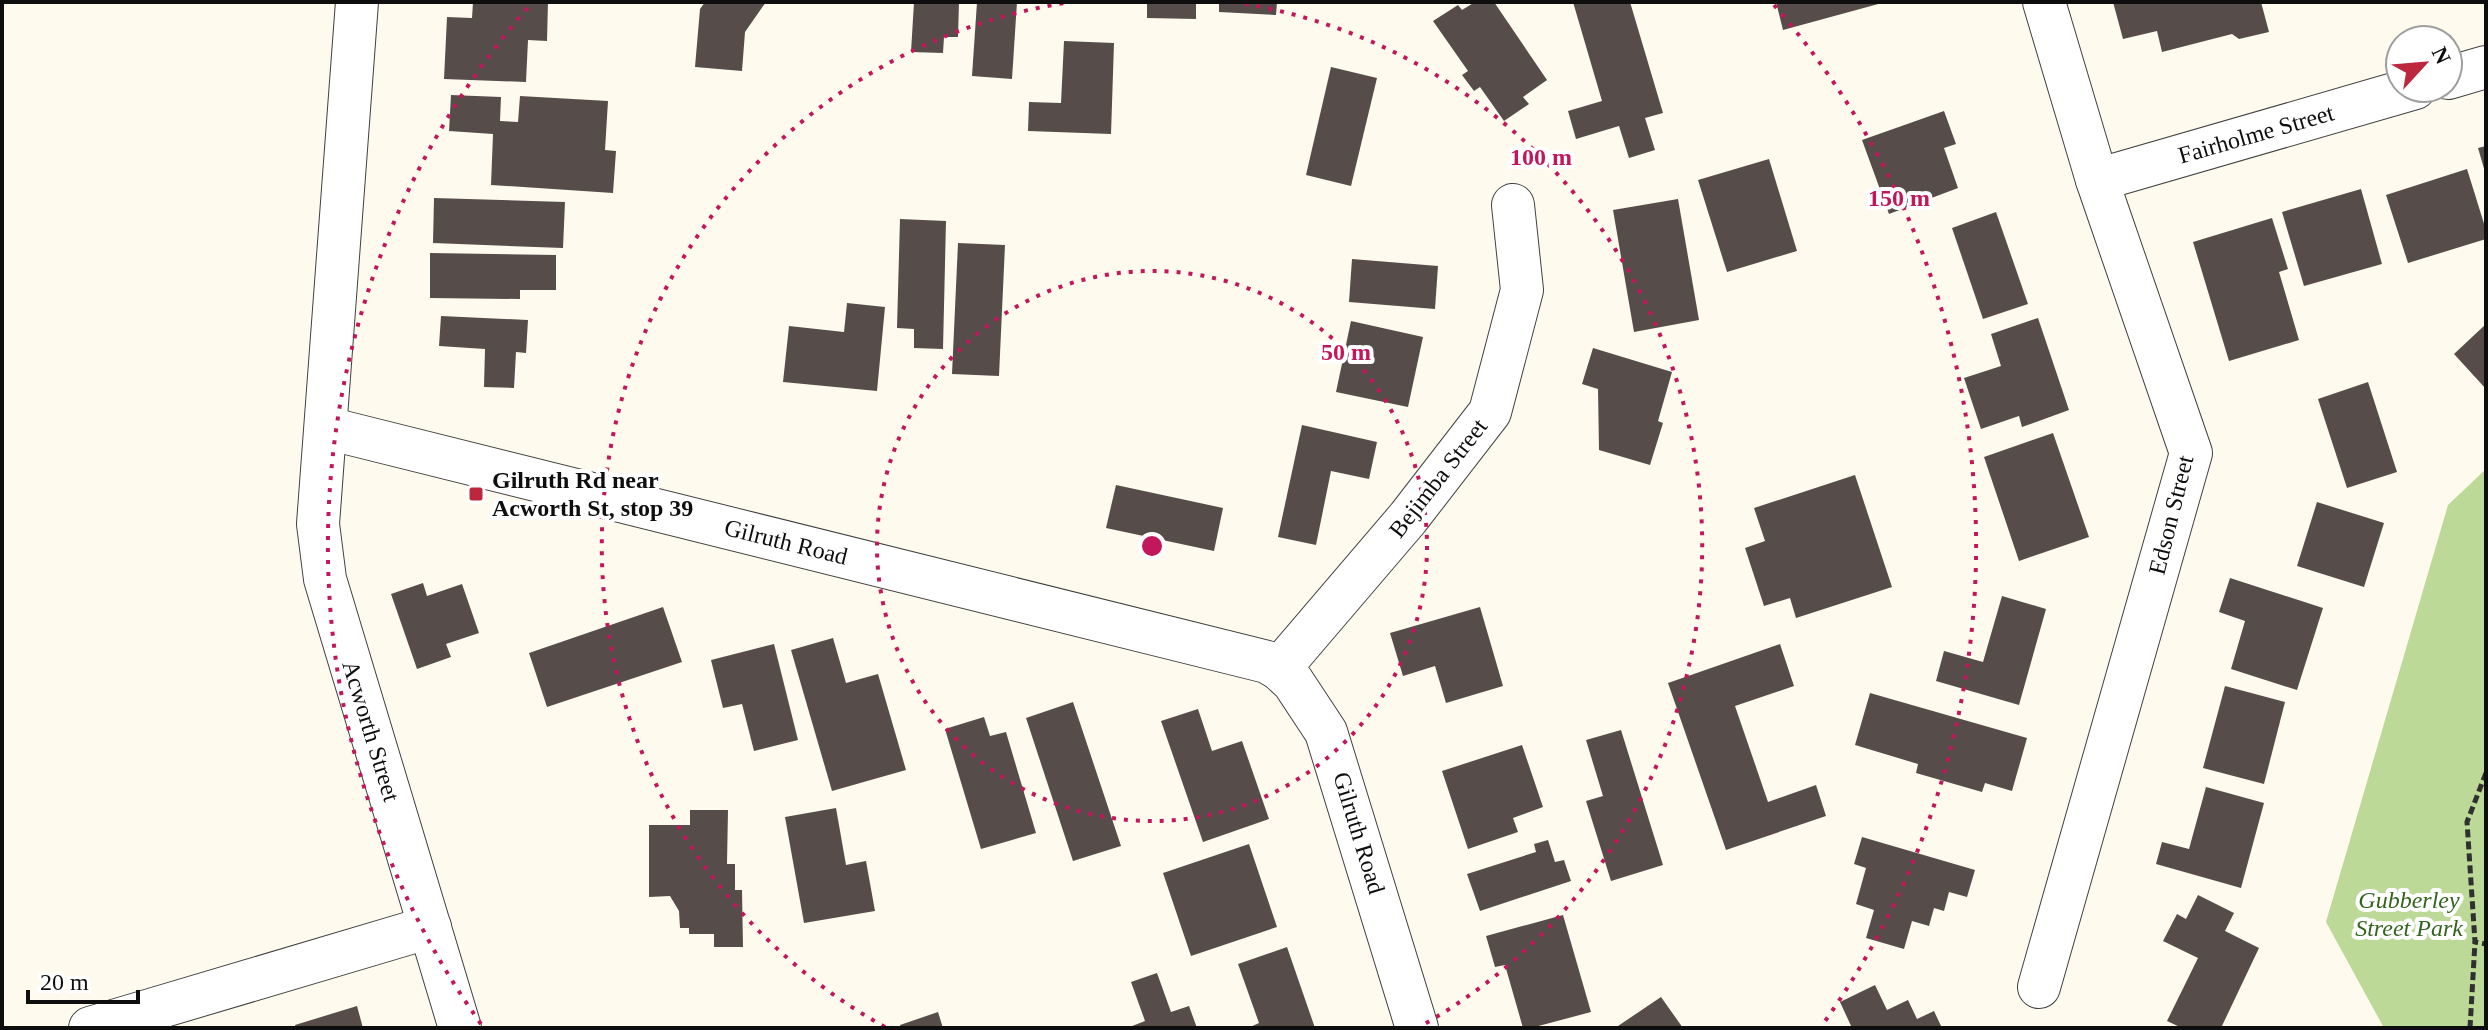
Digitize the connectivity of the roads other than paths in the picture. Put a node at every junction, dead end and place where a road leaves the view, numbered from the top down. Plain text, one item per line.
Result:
1 (357, 2) edge
2 (2044, 2) edge
3 (2486, 67) edge
4 (2464, 73) edge
5 (2384, 97) edge
6 (2097, 180) junction
7 (1513, 205) dead end
8 (327, 428) junction
9 (1279, 669) junction
10 (430, 927) junction
11 (2039, 987) dead end
12 (90, 1028) edge
13 (460, 1028) edge
14 (1417, 1028) edge

1 - 8 street
2 - 6 street, Edson Street
3 - 4 street
5 - 6 street, Fairholme Street
6 - 11 street, Edson Street
7 - 9 street, Bejimba Street
8 - 9 street, Gilruth Road
8 - 10 street, Acworth Street
9 - 14 street, Gilruth Road
10 - 12 street
10 - 13 street, Acworth Street

